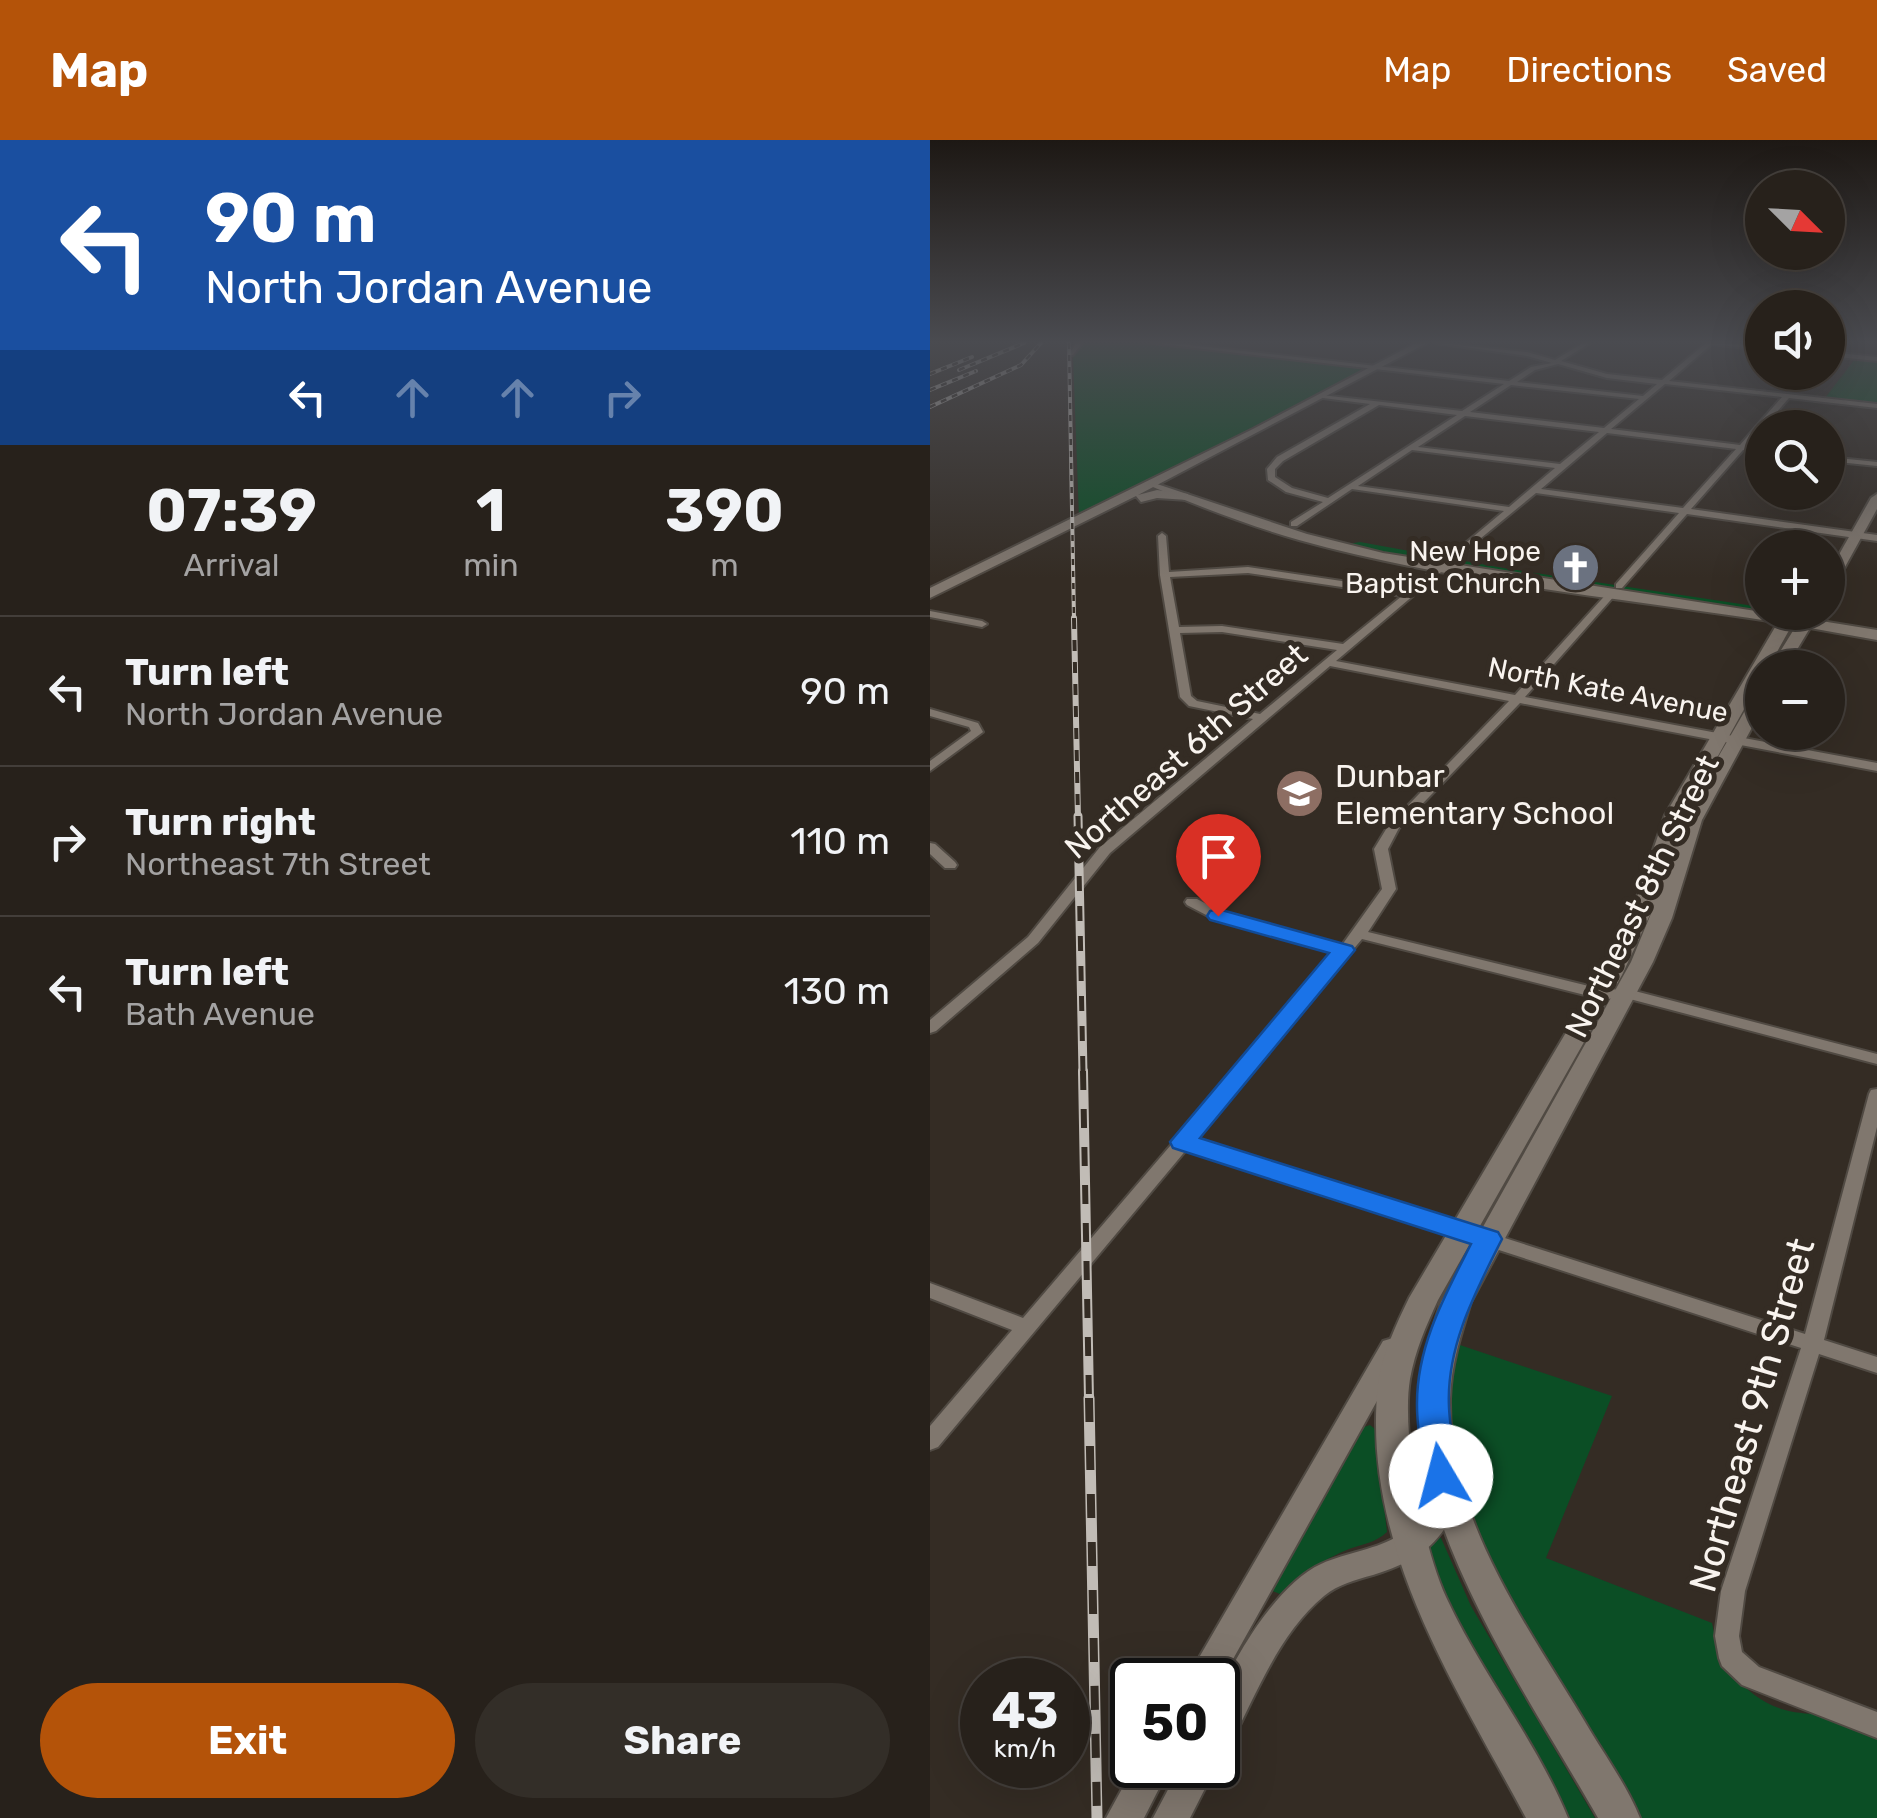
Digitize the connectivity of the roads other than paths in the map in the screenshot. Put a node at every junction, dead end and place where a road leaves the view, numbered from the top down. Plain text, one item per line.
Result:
1 (1276, 421) edge
2 (1345, 421) edge
3 (1452, 421) edge
4 (1529, 421) edge
5 (1616, 421) edge
6 (1766, 421) edge
7 (1604, 431) junction
8 (1412, 448) junction
9 (1743, 448) junction
10 (1845, 461) edge
11 (1877, 464) edge
12 (1562, 468) junction
13 (1877, 477) edge
14 (1163, 482) junction
15 (1352, 487) junction
16 (1534, 490) junction
17 (1184, 496) junction
18 (1141, 498) junction
19 (1877, 498) edge
20 (1330, 501) junction
21 (1511, 510) junction
22 (1686, 511) junction
23 (1294, 524) junction
24 (1849, 534) junction
25 (1162, 536) dead end
26 (1845, 538) edge
27 (1877, 538) edge
28 (1845, 544) edge
29 (1449, 562) junction
30 (1165, 575) junction
31 (1616, 589) junction
32 (930, 594) edge
33 (1411, 594) junction
34 (1745, 604) edge
35 (1745, 608) edge
36 (930, 612) edge
37 (1845, 622) edge
38 (982, 624) dead end
39 (1845, 626) edge
40 (1877, 626) edge
41 (1176, 630) junction
42 (1793, 630) edge
43 (1877, 634) edge
44 (1346, 648) junction
45 (1329, 662) junction
46 (1518, 698) junction
47 (930, 712) edge
48 (1745, 716) edge
49 (1263, 718) junction
50 (1727, 739) junction
51 (930, 767) edge
52 (1877, 767) edge
53 (930, 847) edge
54 (950, 865) dead end
55 (1192, 902) dead end
56 (1359, 934) junction
57 (1344, 950) junction
58 (1626, 993) junction
59 (1601, 994) junction
60 (932, 1024) edge
61 (1877, 1059) edge
62 (1877, 1094) edge
63 (1183, 1142) junction
64 (1475, 1235) junction
65 (930, 1290) edge
66 (1412, 1318) junction
67 (1026, 1327) junction
68 (1813, 1344) junction
69 (1877, 1365) edge
70 (930, 1441) edge
71 (1447, 1498) junction
72 (1410, 1545) junction
73 (1215, 1658) edge
74 (1240, 1694) edge
75 (1877, 1725) edge
76 (1141, 1788) edge
77 (1187, 1788) edge
78 (1124, 1818) edge
79 (1171, 1818) edge
80 (1548, 1818) edge
81 (1620, 1818) edge

1 - 14 main road
2 - 20 street
3 - 8 street
4 - 7 street
5 - 7 street, Northeast 6th Street
6 - 9 street
7 - 9 street
7 - 12 street, Northeast 6th Street
8 - 12 street
8 - 15 street
9 - 22 street
10 - 11 street
12 - 16 street, Northeast 6th Street
13 - 24 main road
14 - 17 street
14 - 18 main road
14 - 23 street
14 - 32 main road
15 - 20 street
15 - 21 street
16 - 21 street, Northeast 6th Street
16 - 22 street
17 - 18 main road
17 - 29 street
18 - 36 main road
19 - 24 main road
20 - 23 street
21 - 29 street, Northeast 6th Street
22 - 24 street
22 - 31 street
23 - 29 street
24 - 26 main road
24 - 27 street
24 - 28 main road
25 - 30 street
29 - 31 street
29 - 33 street, Northeast 6th Street
30 - 33 street
30 - 41 street
31 - 34 street
31 - 35 street
31 - 46 street
33 - 44 street, Northeast 6th Street
36 - 38 street
37 - 40 main road
39 - 43 main road
41 - 44 street
41 - 49 street
42 - 50 main road, Northeast 8th Street
44 - 45 street, Northeast 6th Street
45 - 46 street, North Kate Avenue
45 - 49 street, Northeast 6th Street
46 - 50 street, North Kate Avenue
46 - 56 street
47 - 51 street
48 - 50 main road, Northeast 8th Street
49 - 60 street, Northeast 6th Street
50 - 52 street, North Kate Avenue
50 - 58 main road, Northeast 8th Street
50 - 59 main road, Northeast 8th Street
53 - 54 street
55 - 57 street
56 - 57 street
56 - 59 street
57 - 63 street
58 - 59 street
58 - 61 street
58 - 64 main road, Northeast 8th Street
59 - 64 main road, Northeast 8th Street
62 - 68 street, Northeast 9th Street
63 - 64 street
63 - 67 street
64 - 66 main road
64 - 68 street
64 - 71 main road
65 - 67 street
66 - 72 main road
66 - 73 street
67 - 70 street
68 - 69 street
68 - 75 street, Northeast 9th Street
71 - 72 street
71 - 81 main road
72 - 74 street
72 - 80 main road
76 - 78 street
77 - 79 street

